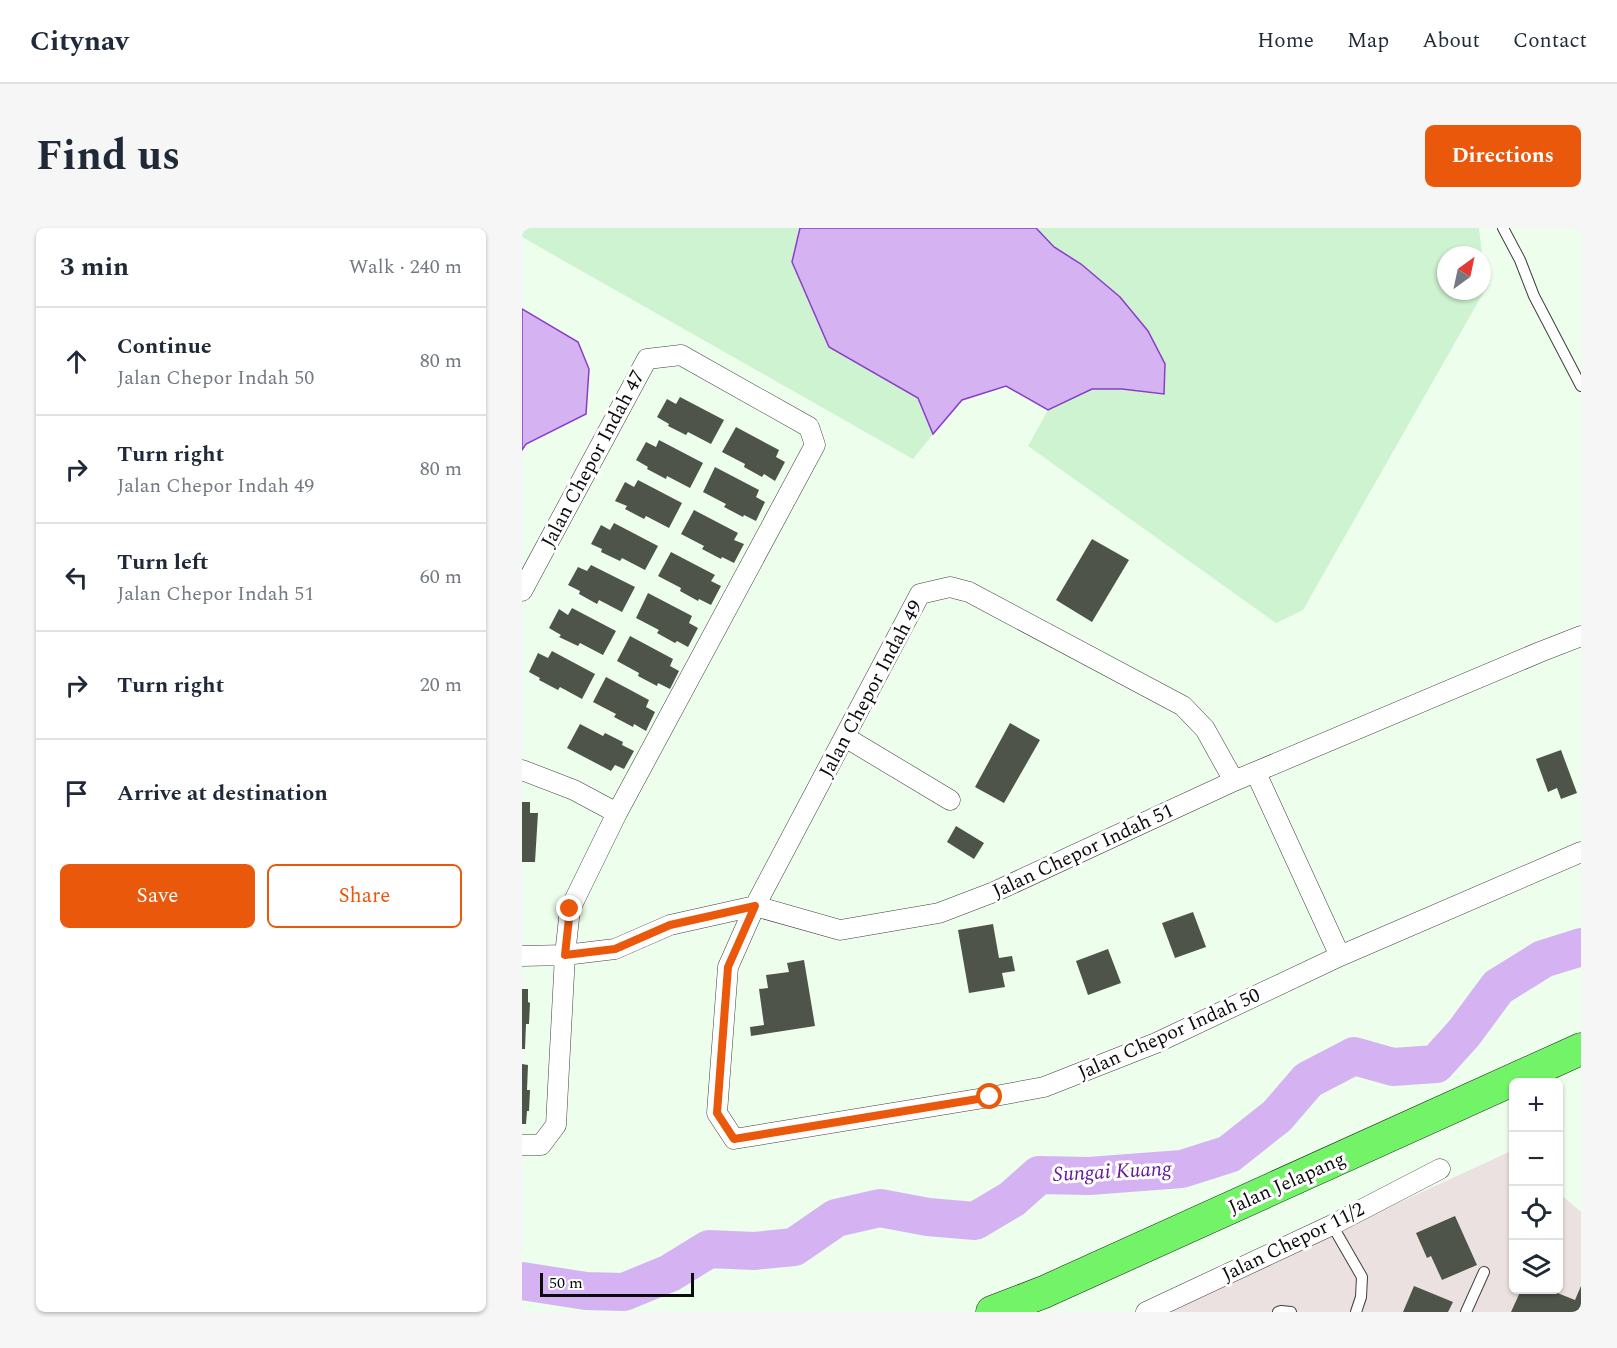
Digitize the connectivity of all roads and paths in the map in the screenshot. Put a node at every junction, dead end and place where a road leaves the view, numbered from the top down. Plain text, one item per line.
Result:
1 (1503, 228) edge
2 (1581, 386) edge
3 (522, 591) edge
4 (1581, 636) edge
5 (845, 737) junction
6 (522, 770) edge
7 (1256, 772) junction
8 (1234, 781) junction
9 (950, 800) dead end
10 (617, 813) junction
11 (1581, 852) edge
12 (755, 906) junction
13 (565, 955) junction
14 (522, 956) edge
15 (1340, 956) junction
16 (1581, 1049) edge
17 (1581, 1062) edge
18 (1545, 1078) edge
19 (1509, 1094) edge
20 (734, 1139) joint
21 (522, 1145) edge
22 (1440, 1169) dead end
23 (1332, 1225) junction
24 (1484, 1272) dead end
25 (992, 1312) edge
26 (1020, 1312) edge
27 (1146, 1312) edge
28 (1278, 1312) edge
29 (1291, 1312) edge
30 (1356, 1312) edge
31 (1466, 1312) edge

1 - 2 lane
3 - 10 street, Jalan Chepor Indah 47
4 - 7 street, Jalan Chepor Indah 51
5 - 8 street, Jalan Chepor Indah 49
5 - 9 street
5 - 12 street, Jalan Chepor Indah 49
6 - 10 street
7 - 8 street, Jalan Chepor Indah 51
7 - 15 street
8 - 12 street, Jalan Chepor Indah 51
10 - 13 street
11 - 15 street, Jalan Chepor Indah 50
12 - 13 street, Jalan Chepor Indah 51
12 - 20 street, Jalan Chepor Indah 49
13 - 14 street, Jalan Chepor Indah 51
13 - 21 street
15 - 20 street, Jalan Chepor Indah 50
16 - 25 main road, Jalan Jelapang
17 - 18 main road
19 - 26 main road, Jalan Jelapang
22 - 23 street, Jalan Chepor 11/2
23 - 27 street, Jalan Chepor 11/2
23 - 30 lane
24 - 31 lane
28 - 29 lane

